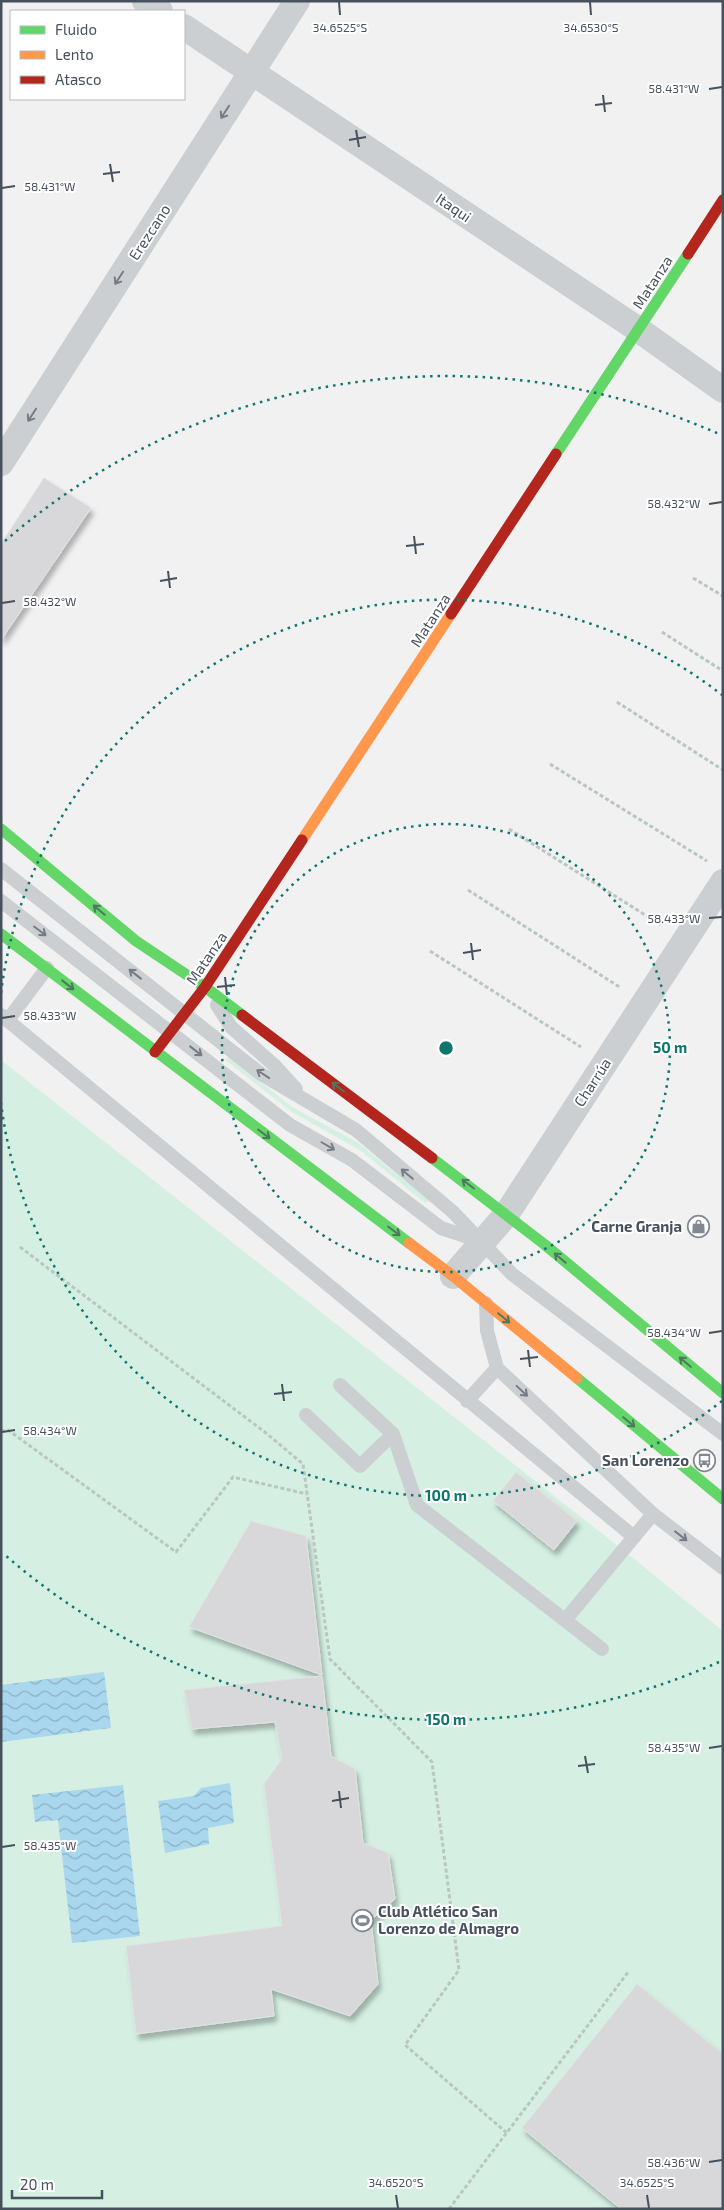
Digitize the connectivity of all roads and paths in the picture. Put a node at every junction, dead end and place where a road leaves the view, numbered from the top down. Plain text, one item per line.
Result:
1 (145, 1) edge
2 (298, 1) edge
3 (158, 10) edge
4 (185, 27) edge
5 (251, 71) junction
6 (723, 200) edge
7 (639, 330) junction
8 (723, 390) edge
9 (1, 463) edge
10 (693, 578) dead end
11 (723, 596) edge
12 (662, 632) dead end
13 (723, 671) edge
14 (617, 702) dead end
15 (550, 764) dead end
16 (723, 770) edge
17 (509, 828) dead end
18 (1, 829) edge
19 (1, 869) edge
20 (719, 874) edge
21 (468, 890) dead end
22 (1, 901) edge
23 (1, 934) edge
24 (685, 940) junction
25 (430, 951) dead end
26 (47, 968) junction
27 (205, 987) junction
28 (644, 1002) junction
29 (185, 1014) junction
30 (5, 1018) edge
31 (171, 1031) junction
32 (155, 1052) junction
33 (605, 1063) junction
34 (305, 1099) junction
35 (506, 1215) junction
36 (482, 1242) junction
37 (20, 1246) dead end
38 (453, 1276) junction
39 (486, 1302) junction
40 (497, 1368) junction
41 (340, 1385) dead end
42 (723, 1393) edge
43 (467, 1401) junction
44 (306, 1415) dead end
45 (1, 1431) edge
46 (393, 1434) junction
47 (723, 1434) edge
48 (307, 1494) junction
49 (723, 1499) edge
50 (653, 1514) junction
51 (634, 1537) junction
52 (723, 1568) edge
53 (566, 1619) junction
54 (602, 1649) dead end
55 (629, 1971) dead end
56 (506, 2133) junction
57 (449, 2209) edge

1 - 3 street
2 - 5 street, Erezcano
4 - 5 street, Itaqui
5 - 7 street, Itaqui
5 -> 9 street, Erezcano
6 - 7 main road, Matanza
7 - 8 street, Itaqui
7 - 27 main road, Matanza
10 - 11 path
12 - 13 path
14 - 16 path
15 - 20 path
17 - 24 path
27 -> 18 main road
29 -> 19 lane
20 - 24 street, Charrúa
21 - 28 path
22 -> 31 lane
23 - 26 main road
24 - 28 street, Charrúa
25 - 33 path
26 - 30 lane
26 -> 32 main road
27 - 29 main road, Matanza
27 - 34 lane
35 -> 27 main road
28 - 33 street, Charrúa
29 - 31 main road, Matanza
34 -> 29 lane
30 - 43 lane
31 - 32 main road, Matanza
31 -> 36 lane
32 -> 38 main road
33 - 35 street, Charrúa
36 -> 34 lane
35 - 36 street, Charrúa
42 -> 35 main road
36 - 38 street, Charrúa
36 - 47 lane
37 - 48 path
38 - 39 main road
39 - 40 lane
39 -> 49 main road
40 - 43 lane
40 -> 50 lane
41 - 46 lane
43 - 51 lane
44 - 46 lane
45 - 48 path
46 - 53 lane
48 - 56 path
50 - 51 lane
50 -> 52 lane
51 - 53 lane
53 - 54 lane
55 - 56 path
56 - 57 path

